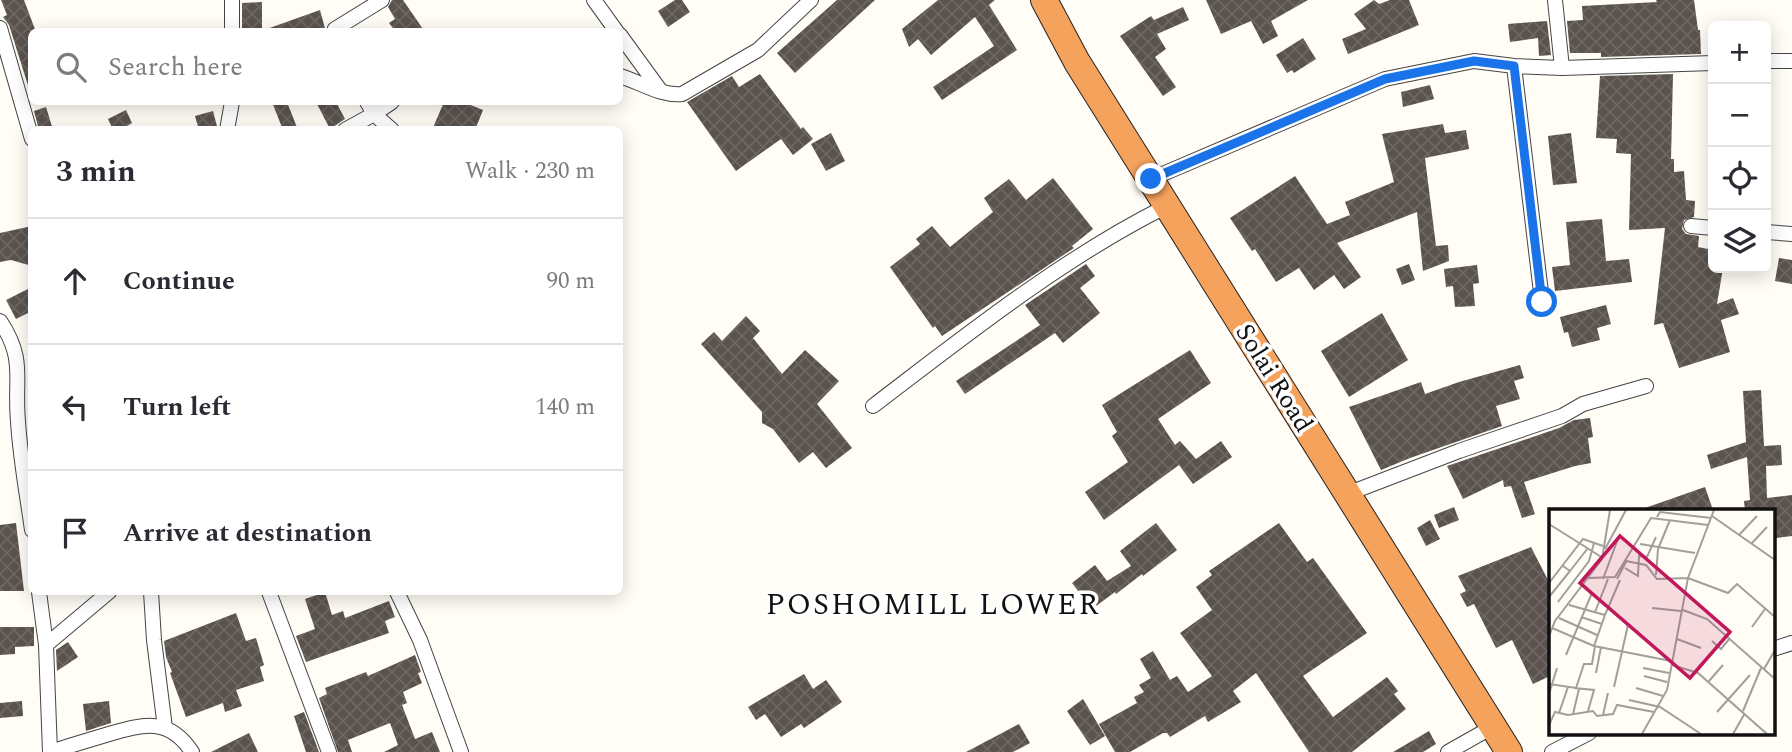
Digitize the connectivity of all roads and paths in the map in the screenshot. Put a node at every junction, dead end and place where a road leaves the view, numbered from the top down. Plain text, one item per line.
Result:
1 (232, 0) edge
2 (382, 0) edge
3 (594, 0) edge
4 (811, 0) edge
5 (1044, 0) edge
6 (1555, 0) edge
7 (0, 28) edge
8 (232, 28) edge
9 (337, 28) edge
10 (614, 28) edge
11 (623, 40) edge
12 (1771, 61) edge
13 (1792, 61) edge
14 (1708, 63) edge
15 (1514, 66) junction
16 (1562, 68) junction
17 (623, 77) edge
18 (660, 90) junction
19 (371, 108) edge
20 (28, 126) edge
21 (350, 126) edge
22 (388, 126) edge
23 (1151, 179) junction
24 (1167, 206) junction
25 (1691, 226) dead end
26 (1708, 228) edge
27 (1771, 232) edge
28 (1792, 234) edge
29 (1542, 302) dead end
30 (0, 321) edge
31 (5, 337) edge
32 (1646, 386) dead end
33 (873, 406) dead end
34 (1348, 494) junction
35 (28, 499) edge
36 (39, 595) edge
37 (105, 595) edge
38 (151, 595) edge
39 (270, 595) edge
40 (398, 595) edge
41 (1792, 643) edge
42 (46, 645) junction
43 (1774, 649) edge
44 (1494, 726) junction
45 (165, 728) junction
46 (1587, 734) edge
47 (192, 752) edge
48 (329, 752) edge
49 (461, 752) edge
50 (1448, 752) edge
51 (1509, 752) edge
52 (1552, 752) edge

1 - 8 street
2 - 9 street
3 - 10 street
4 - 18 street
5 - 23 highway, Solai Road
6 - 16 street
7 - 20 street
11 - 18 street
12 - 13 street
14 - 16 street
15 - 16 street
15 - 23 street
15 - 29 street
17 - 18 street
19 - 21 street
19 - 22 street
23 - 24 highway, Solai Road
24 - 33 street
24 - 34 highway, Solai Road
25 - 26 street
27 - 28 street
30 - 31 street
31 - 35 street
32 - 34 street
34 - 44 highway, Solai Road
36 - 42 street
37 - 42 street
38 - 45 street
39 - 48 street
40 - 49 street
41 - 43 street
42 - 45 street
44 - 50 street
44 - 51 highway, Solai Road
45 - 47 street
46 - 52 street

